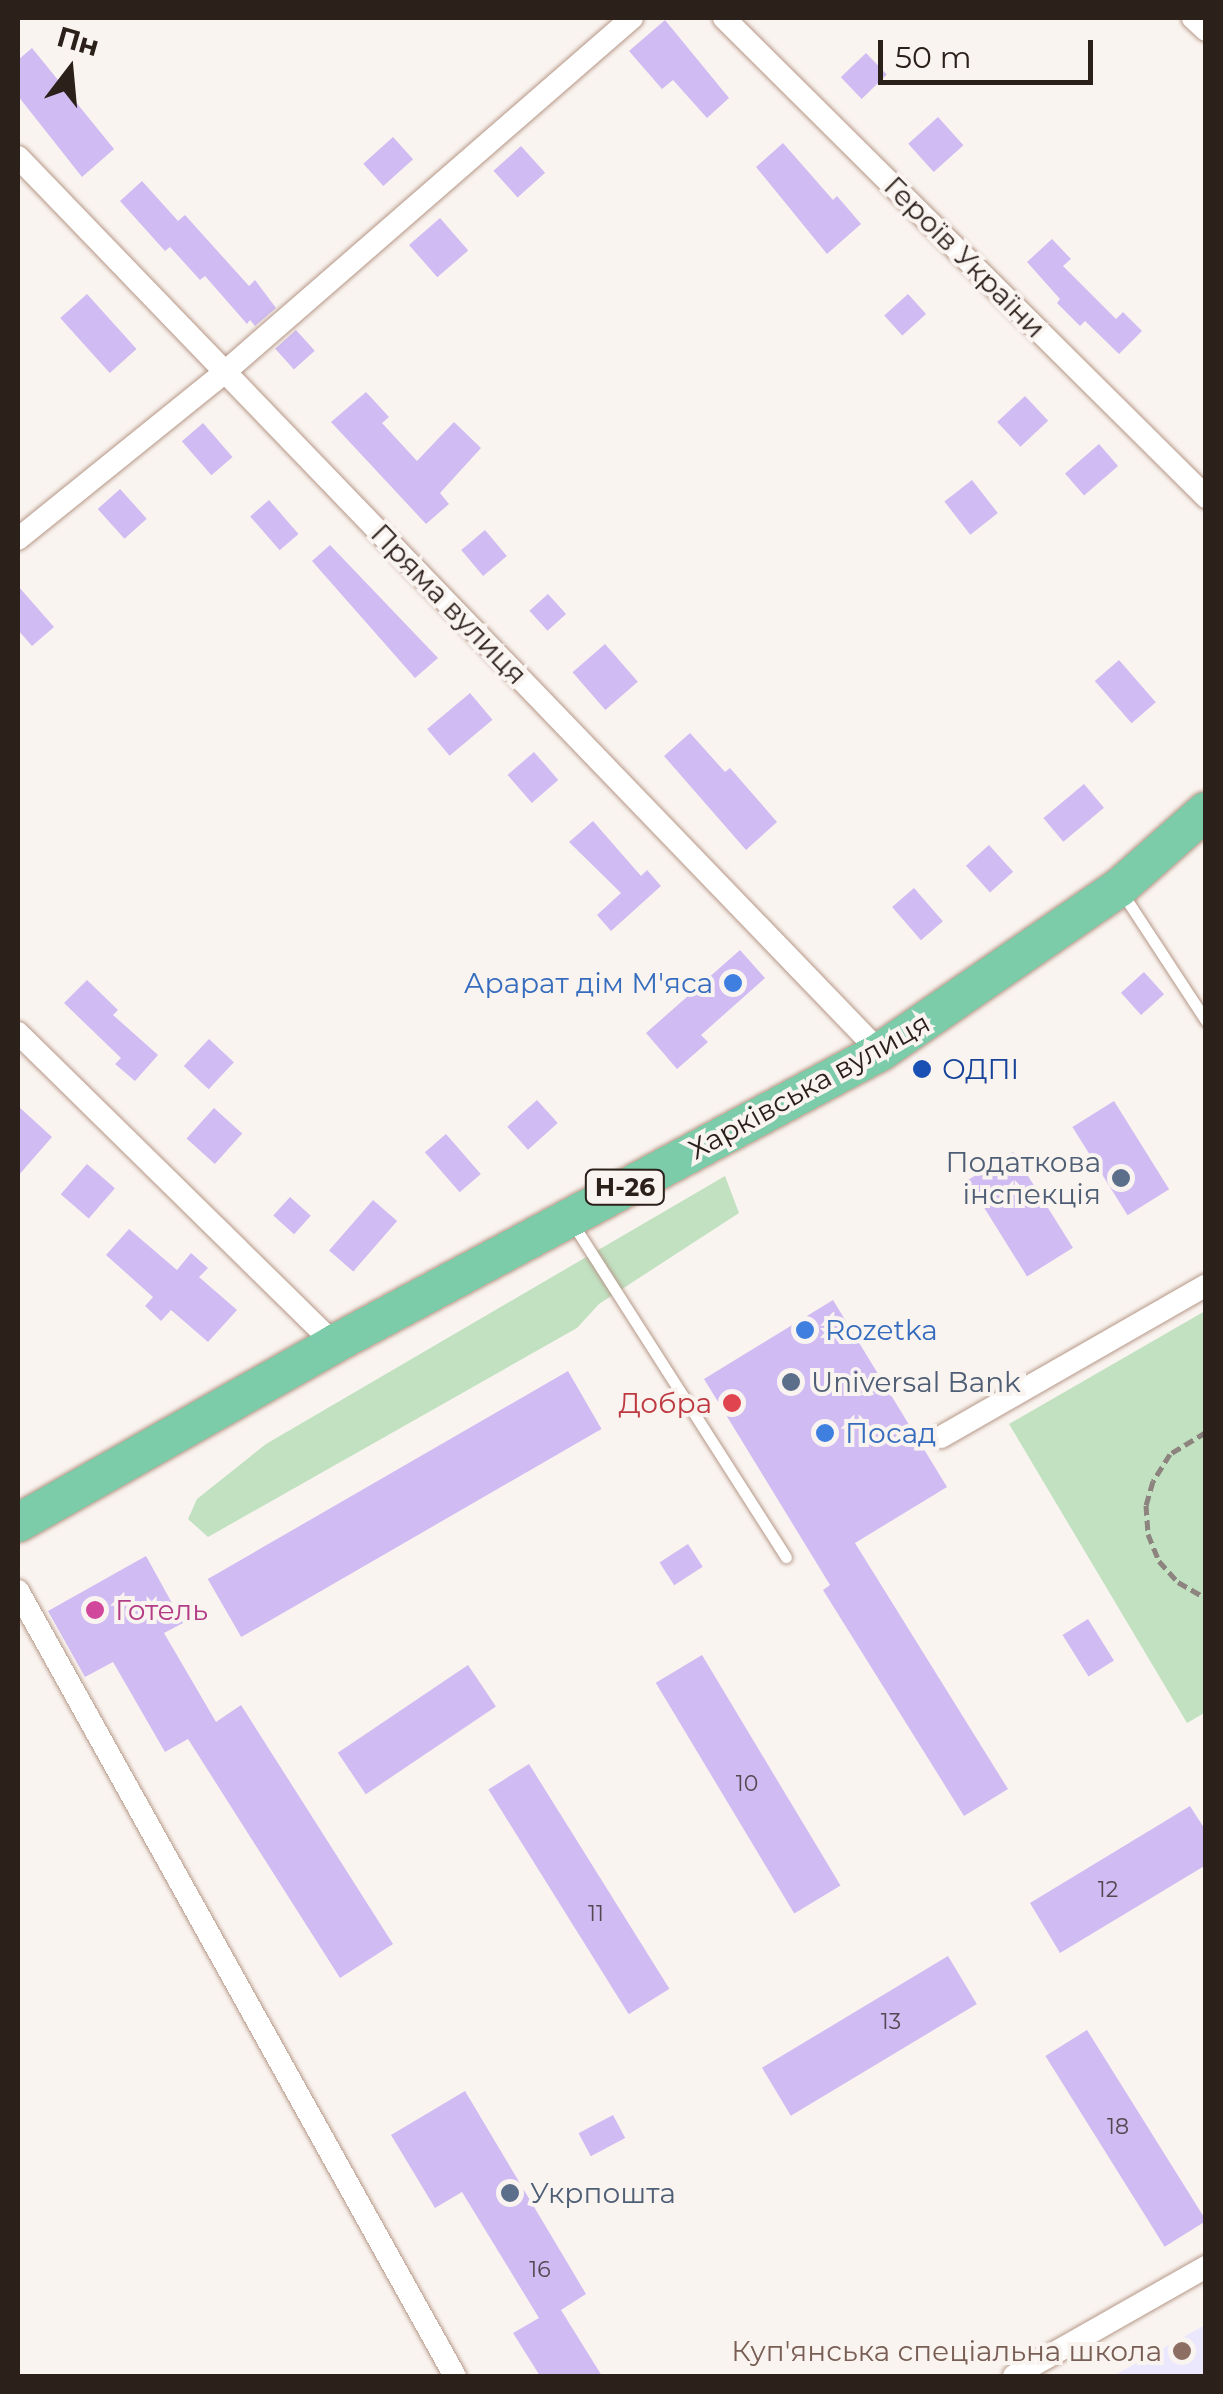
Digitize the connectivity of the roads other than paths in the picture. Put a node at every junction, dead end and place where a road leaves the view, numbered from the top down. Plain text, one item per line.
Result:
1 (632, 18) edge
2 (724, 18) edge
3 (1193, 18) edge
4 (1206, 30) edge
5 (18, 157) edge
6 (226, 371) junction
7 (1206, 496) edge
8 (18, 539) edge
9 (1206, 810) edge
10 (1119, 888) junction
11 (1206, 1021) edge
12 (18, 1033) edge
13 (880, 1052) junction
14 (569, 1217) junction
15 (1206, 1285) edge
16 (334, 1344) junction
17 (942, 1437) dead end
18 (18, 1522) edge
19 (786, 1557) dead end
20 (18, 1590) edge
21 (1206, 2267) edge
22 (455, 2376) edge
23 (1014, 2376) edge

1 - 6 street
2 - 7 street, Героїв України
3 - 4 street
5 - 6 street, Пряма вулиця
6 - 8 street
6 - 13 street, Пряма вулиця
9 - 10 main road, Харківська вулиця / Н-26
10 - 11 lane
10 - 13 main road, Харківська вулиця / Н-26
12 - 16 street
13 - 14 main road, Харківська вулиця / Н-26
14 - 16 main road, Харківська вулиця / Н-26
14 - 19 lane
15 - 17 street
16 - 18 main road, Харківська вулиця / Н-26
20 - 22 street
21 - 23 street

